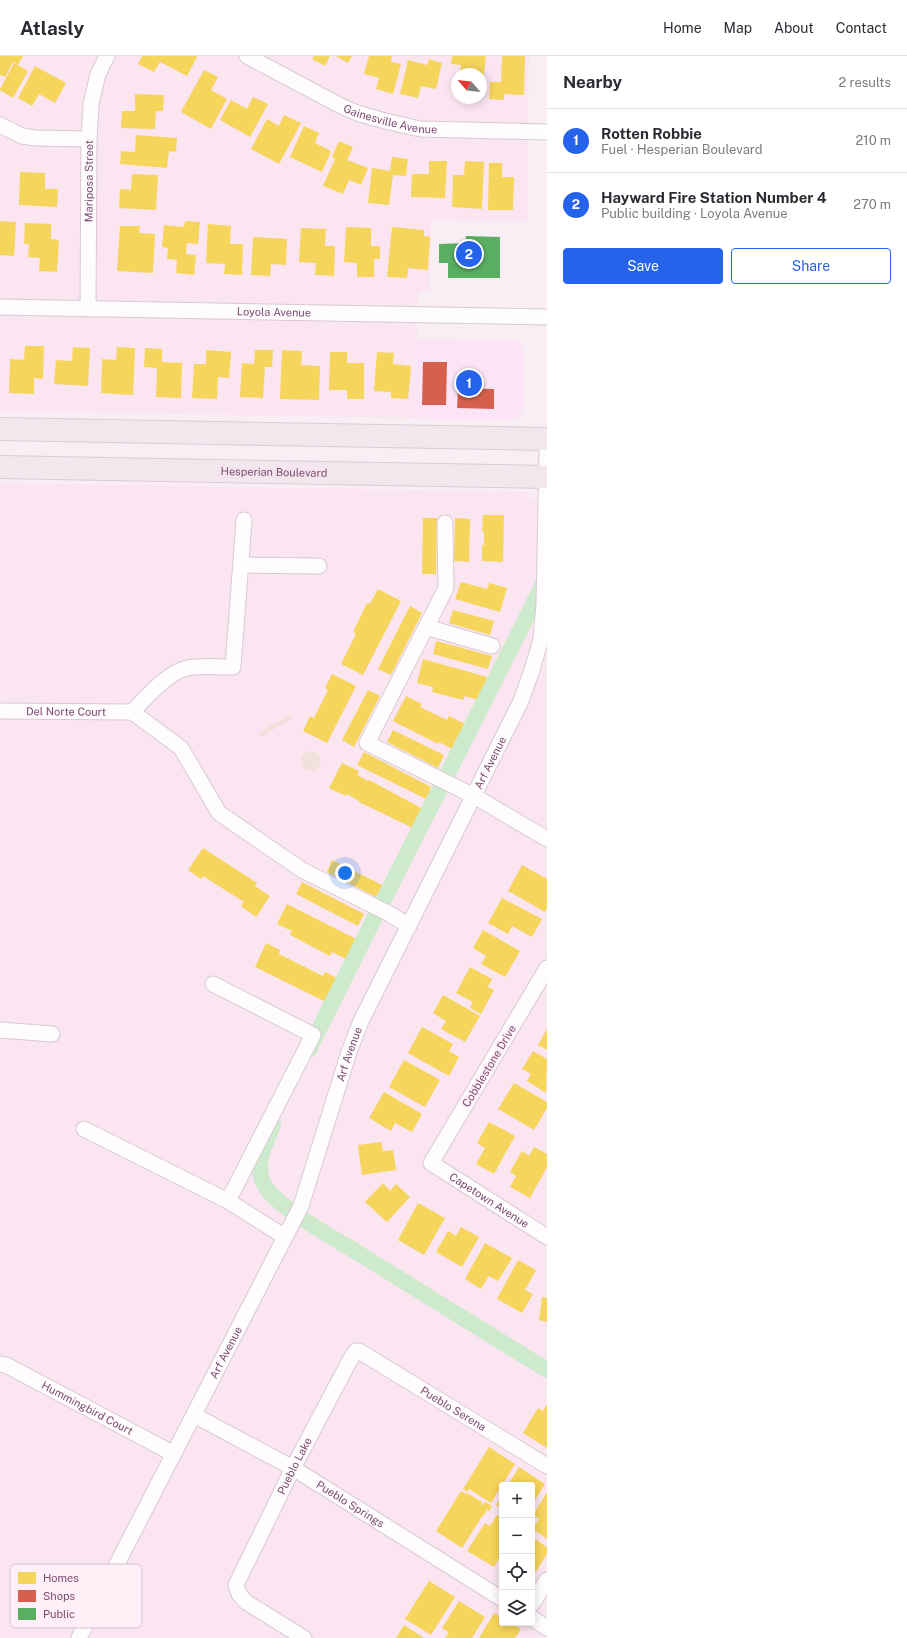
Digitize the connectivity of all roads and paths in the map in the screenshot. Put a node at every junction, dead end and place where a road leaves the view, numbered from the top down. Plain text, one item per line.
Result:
1 (106, 56) edge
2 (247, 56) edge
3 (0, 125) edge
4 (547, 132) edge
5 (89, 139) junction
6 (0, 307) edge
7 (88, 309) junction
8 (547, 317) edge
9 (0, 429) edge
10 (547, 439) edge
11 (547, 452) edge
12 (0, 467) edge
13 (547, 477) edge
14 (244, 520) dead end
15 (445, 523) dead end
16 (241, 565) junction
17 (319, 566) dead end
18 (426, 627) junction
19 (492, 646) dead end
20 (0, 711) edge
21 (132, 712) junction
22 (474, 796) junction
23 (547, 839) edge
24 (409, 926) junction
25 (547, 968) edge
26 (213, 984) dead end
27 (0, 1030) edge
28 (52, 1034) dead end
29 (84, 1129) dead end
30 (431, 1163) joint
31 (228, 1200) junction
32 (285, 1237) junction
33 (547, 1237) edge
34 (359, 1351) joint
35 (0, 1364) edge
36 (194, 1415) junction
37 (174, 1454) junction
38 (547, 1466) edge
39 (293, 1468) junction
40 (117, 1564) edge
41 (547, 1580) edge
42 (499, 1597) edge
43 (535, 1599) edge
44 (535, 1620) edge
45 (84, 1628) edge
46 (547, 1628) edge
47 (79, 1638) edge
48 (304, 1638) edge

1 - 5 street, Mariposa Street
2 - 4 street, Gainesville Avenue
3 - 5 street
5 - 7 street, Mariposa Street
6 - 7 street, Loyola Avenue
7 - 8 street, Loyola Avenue
9 - 10 main road
11 - 13 street, Arf Avenue
12 - 13 main road, Hesperian Boulevard
13 - 22 street, Arf Avenue
14 - 16 street
15 - 18 street
16 - 17 street
16 - 21 street
18 - 19 street
18 - 22 street
20 - 21 street, Del Norte Court
21 - 24 street
22 - 23 street
22 - 24 street, Arf Avenue
24 - 32 street, Arf Avenue
25 - 30 street, Cobblestone Drive
26 - 31 street
27 - 28 street
29 - 31 street
30 - 33 street, Capetown Avenue
31 - 32 street
32 - 36 street, Arf Avenue
34 - 38 street, Pueblo Serena
34 - 39 street, Pueblo Lake
35 - 37 street, Hummingbird Court
36 - 37 street, Arf Avenue
36 - 39 street, Pueblo Springs
37 - 40 street, Arf Avenue
39 - 42 street, Pueblo Springs
39 - 48 street, Pueblo Lake
41 - 43 street
44 - 46 street
45 - 47 street, Arf Avenue

